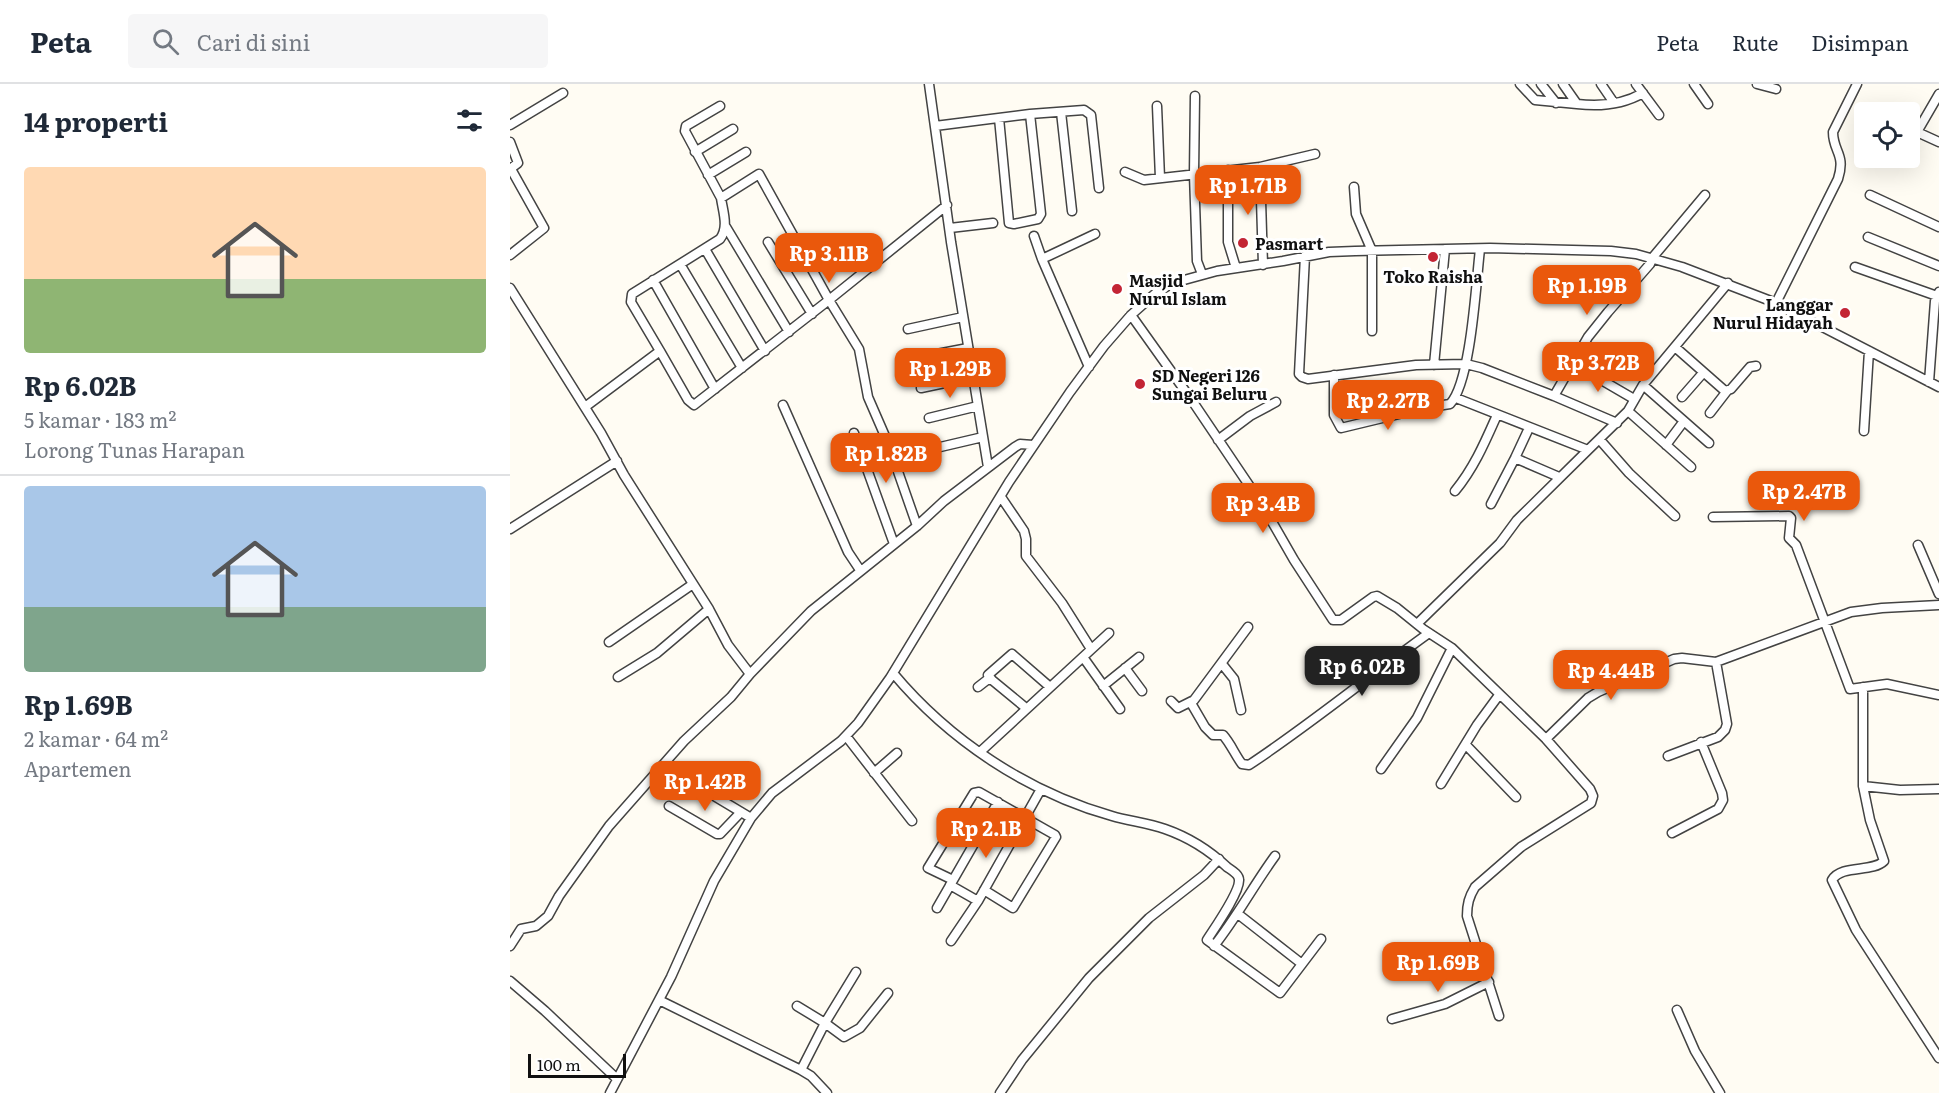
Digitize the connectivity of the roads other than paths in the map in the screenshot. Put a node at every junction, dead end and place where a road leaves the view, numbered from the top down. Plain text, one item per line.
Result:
1 (929, 84) edge
2 (1520, 84) edge
3 (1541, 84) edge
4 (1563, 84) edge
5 (1601, 84) edge
6 (1636, 84) edge
7 (1694, 84) edge
8 (1757, 84) edge
9 (1857, 84) edge
10 (1776, 89) dead end
11 (563, 93) dead end
12 (1643, 93) junction
13 (1939, 94) edge
14 (1195, 96) dead end
15 (1556, 103) junction
16 (1614, 103) junction
17 (1577, 104) junction
18 (1708, 104) dead end
19 (720, 106) dead end
20 (1157, 106) dead end
21 (1061, 112) junction
22 (1030, 114) junction
23 (1659, 115) dead end
24 (999, 118) junction
25 (510, 125) edge
26 (935, 126) junction
27 (734, 129) dead end
28 (510, 142) edge
29 (1939, 142) edge
30 (695, 152) junction
31 (746, 152) dead end
32 (1315, 154) dead end
33 (1260, 167) junction
34 (510, 169) edge
35 (1228, 170) junction
36 (1125, 172) dead end
37 (1194, 174) junction
38 (708, 175) junction
39 (1160, 178) junction
40 (1354, 187) dead end
41 (1099, 188) dead end
42 (1705, 195) dead end
43 (1870, 195) dead end
44 (721, 198) junction
45 (947, 205) junction
46 (1072, 211) dead end
47 (993, 223) dead end
48 (726, 227) junction
49 (1939, 227) edge
50 (950, 228) junction
51 (1095, 234) dead end
52 (1034, 236) dead end
53 (1868, 237) dead end
54 (768, 242) dead end
55 (705, 249) junction
56 (1445, 249) junction
57 (1480, 249) junction
58 (1372, 251) junction
59 (510, 255) edge
60 (1305, 256) junction
61 (1653, 257) junction
62 (1042, 259) junction
63 (680, 264) junction
64 (1263, 265) junction
65 (1939, 266) edge
66 (1855, 267) dead end
67 (1236, 268) junction
68 (1202, 274) junction
69 (653, 280) junction
70 (1728, 283) junction
71 (510, 288) edge
72 (1938, 294) edge
73 (829, 300) junction
74 (1776, 303) junction
75 (812, 314) junction
76 (1131, 315) junction
77 (963, 318) junction
78 (908, 329) dead end
79 (1371, 331) dead end
80 (789, 332) junction
81 (1675, 347) junction
82 (968, 348) junction
83 (660, 351) junction
84 (765, 351) junction
85 (1869, 351) junction
86 (916, 358) dead end
87 (1466, 364) junction
88 (1574, 364) junction
89 (1434, 365) junction
90 (1756, 366) dead end
91 (1089, 367) junction
92 (742, 368) junction
93 (1703, 373) junction
94 (1335, 375) junction
95 (973, 376) junction
96 (1929, 382) junction
97 (1643, 385) junction
98 (1939, 387) edge
99 (921, 388) dead end
100 (715, 389) junction
101 (1727, 391) junction
102 (1554, 396) junction
103 (1682, 397) dead end
104 (1456, 398) junction
105 (1634, 399) junction
106 (1276, 402) dead end
107 (783, 405) dead end
108 (978, 406) junction
109 (585, 407) junction
110 (1628, 411) junction
111 (1710, 413) dead end
112 (1497, 415) junction
113 (929, 418) dead end
114 (1684, 421) junction
115 (1617, 423) junction
116 (1529, 428) junction
117 (1864, 431) dead end
118 (854, 433) dead end
119 (983, 437) junction
120 (1218, 440) junction
121 (1600, 440) junction
122 (1709, 443) dead end
123 (1033, 445) junction
124 (1666, 445) junction
125 (936, 448) dead end
126 (1588, 450) junction
127 (1515, 458) junction
128 (617, 461) junction
129 (988, 467) junction
130 (1691, 467) dead end
131 (1559, 477) junction
132 (1455, 491) dead end
133 (1001, 497) junction
134 (1491, 504) dead end
135 (1675, 516) dead end
136 (1713, 517) dead end
137 (916, 526) junction
138 (510, 529) edge
139 (894, 544) junction
140 (1918, 545) dead end
141 (860, 570) junction
142 (693, 584) junction
143 (1939, 594) edge
144 (1939, 605) edge
145 (709, 609) junction
146 (1827, 622) junction
147 (1417, 624) junction
148 (1248, 627) dead end
149 (1109, 633) dead end
150 (1429, 633) junction
151 (609, 642) dead end
152 (1452, 648) junction
153 (1091, 649) junction
154 (1083, 657) junction
155 (1139, 657) dead end
156 (1716, 662) junction
157 (1222, 664) junction
158 (1125, 668) junction
159 (750, 674) junction
160 (618, 678) dead end
161 (890, 678) junction
162 (992, 680) junction
163 (1103, 686) junction
164 (978, 687) dead end
165 (1050, 687) junction
166 (1863, 687) junction
167 (1142, 691) dead end
168 (1499, 695) junction
169 (1939, 695) edge
170 (1171, 701) dead end
171 (1191, 703) junction
172 (1026, 708) junction
173 (1120, 709) dead end
174 (1241, 710) dead end
175 (846, 736) junction
176 (1546, 739) junction
177 (1701, 742) junction
178 (1466, 745) junction
179 (980, 752) junction
180 (897, 753) dead end
181 (1668, 756) dead end
182 (1381, 769) dead end
183 (874, 773) junction
184 (1441, 784) dead end
185 (696, 785) dead end
186 (1863, 786) junction
187 (1041, 789) junction
188 (1939, 789) edge
189 (1516, 797) dead end
190 (998, 802) junction
191 (669, 806) dead end
192 (741, 812) junction
193 (1025, 817) junction
194 (751, 818) junction
195 (912, 821) dead end
196 (1672, 833) dead end
197 (1275, 856) dead end
198 (1219, 859) junction
199 (951, 883) junction
200 (984, 890) junction
201 (978, 900) junction
202 (937, 908) dead end
203 (1238, 914) junction
204 (1321, 939) dead end
205 (951, 941) dead end
206 (510, 946) edge
207 (1214, 946) junction
208 (1302, 964) junction
209 (856, 972) dead end
210 (510, 981) edge
211 (1489, 982) junction
212 (888, 993) dead end
213 (659, 1000) junction
214 (797, 1006) dead end
215 (1677, 1010) dead end
216 (1499, 1016) dead end
217 (1392, 1019) dead end
218 (825, 1023) junction
219 (1939, 1058) edge
220 (801, 1070) junction
221 (617, 1079) junction
222 (610, 1093) edge
223 (827, 1093) edge
224 (1000, 1093) edge
225 (1720, 1093) edge

1 - 26 street
2 - 15 street
3 - 15 street
4 - 17 street
5 - 16 street
6 - 12 street
7 - 18 street
8 - 10 street
9 - 74 street
11 - 25 street
12 - 16 street
12 - 23 street
13 - 29 street
14 - 37 street
15 - 17 street
16 - 17 street
19 - 30 street
20 - 39 street
21 - 22 street
21 - 41 street
21 - 46 street
22 - 24 street
22 - 24 street
24 - 26 street
26 - 45 street
27 - 30 street
28 - 34 street
30 - 38 street
31 - 38 street
32 - 33 street
33 - 35 street
33 - 64 street
34 - 59 street
35 - 37 street
35 - 67 street
36 - 39 street
37 - 39 street
37 - 68 street
38 - 44 street
40 - 58 street
42 - 61 street
43 - 49 street
44 - 48 street
44 - 73 street
45 - 50 street
45 - 73 street
47 - 50 street
48 - 55 street
48 - 80 street
50 - 77 street
51 - 62 street
52 - 62 street
53 - 65 street
54 - 75 street
55 - 63 street
55 - 84 street
56 - 57 street
56 - 58 street
56 - 89 street
57 - 61 street
57 - 87 street
58 - 60 street
58 - 79 street
60 - 64 street
60 - 94 street
61 - 70 street
61 - 88 street
62 - 91 street
63 - 69 street
63 - 92 street
64 - 67 street
66 - 72 street
67 - 68 street
68 - 76 street
69 - 83 street
69 - 100 street
70 - 74 street
70 - 81 street
71 - 109 street
72 - 96 street
73 - 75 street
73 - 137 street
74 - 85 street
75 - 80 street
76 - 91 street
76 - 120 street
77 - 78 street
77 - 82 street
80 - 84 street
81 - 93 street
81 - 97 street
82 - 86 street
82 - 95 street
83 - 100 street
83 - 109 street
84 - 92 street
85 - 96 street
85 - 117 street
87 - 89 street
87 - 102 street
87 - 104 street
88 - 102 street
88 - 105 street
89 - 94 street
90 - 101 street
91 - 123 street
92 - 100 street
93 - 101 street
93 - 103 street
94 - 104 street
95 - 99 street
95 - 108 street
96 - 98 street
97 - 105 street
97 - 114 street
101 - 111 street
102 - 115 street
104 - 112 street
105 - 110 street
106 - 120 street
107 - 141 street
108 - 113 street
108 - 119 street
109 - 128 street
110 - 115 street
110 - 124 street
112 - 116 street
112 - 132 street
114 - 122 street
114 - 124 street
115 - 121 street
116 - 126 street
116 - 127 street
118 - 139 street
119 - 125 street
119 - 129 street
120 - 147 street
121 - 126 street
121 - 135 street
123 - 129 street
123 - 133 street
124 - 130 street
126 - 131 street
127 - 131 street
127 - 134 street
128 - 138 street
128 - 142 street
129 - 137 street
131 - 147 street
133 - 153 street
133 - 161 street
136 - 146 street
137 - 139 street
139 - 141 street
140 - 143 street
141 - 159 street
142 - 145 street
142 - 151 street
144 - 146 street
145 - 159 street
145 - 160 street
146 - 156 street
146 - 166 street
147 - 150 street
148 - 157 street
149 - 153 street
150 - 152 street
150 - 171 street
152 - 168 street
152 - 182 street
153 - 154 street
154 - 163 street
154 - 165 street
155 - 158 street
156 - 176 street
156 - 177 street
157 - 171 street
157 - 174 street
158 - 163 street
158 - 167 street
159 - 206 street
161 - 175 street
161 - 179 street
162 - 164 street
162 - 165 street
162 - 172 street
163 - 173 street
165 - 172 street
166 - 169 street
166 - 186 street
168 - 176 street
168 - 178 street
170 - 171 street
172 - 179 street
175 - 183 street
175 - 194 street
176 - 211 street
177 - 181 street
177 - 196 street
178 - 184 street
178 - 189 street
179 - 187 street
180 - 183 street
183 - 195 street
185 - 192 street
186 - 188 street
186 - 219 street
187 - 193 street
187 - 198 street
190 - 193 street
190 - 199 street
190 - 199 street
191 - 192 street
192 - 194 street
193 - 200 street
193 - 200 street
194 - 213 street
197 - 203 street
198 - 207 street
198 - 224 street
199 - 201 street
199 - 202 street
200 - 201 street
201 - 205 street
203 - 207 street
203 - 208 street
204 - 208 street
207 - 208 street
209 - 218 street
210 - 221 street
211 - 216 street
211 - 217 street
212 - 218 street
213 - 220 street
213 - 221 street
214 - 218 street
215 - 225 street
218 - 220 street
220 - 223 street
221 - 222 street

